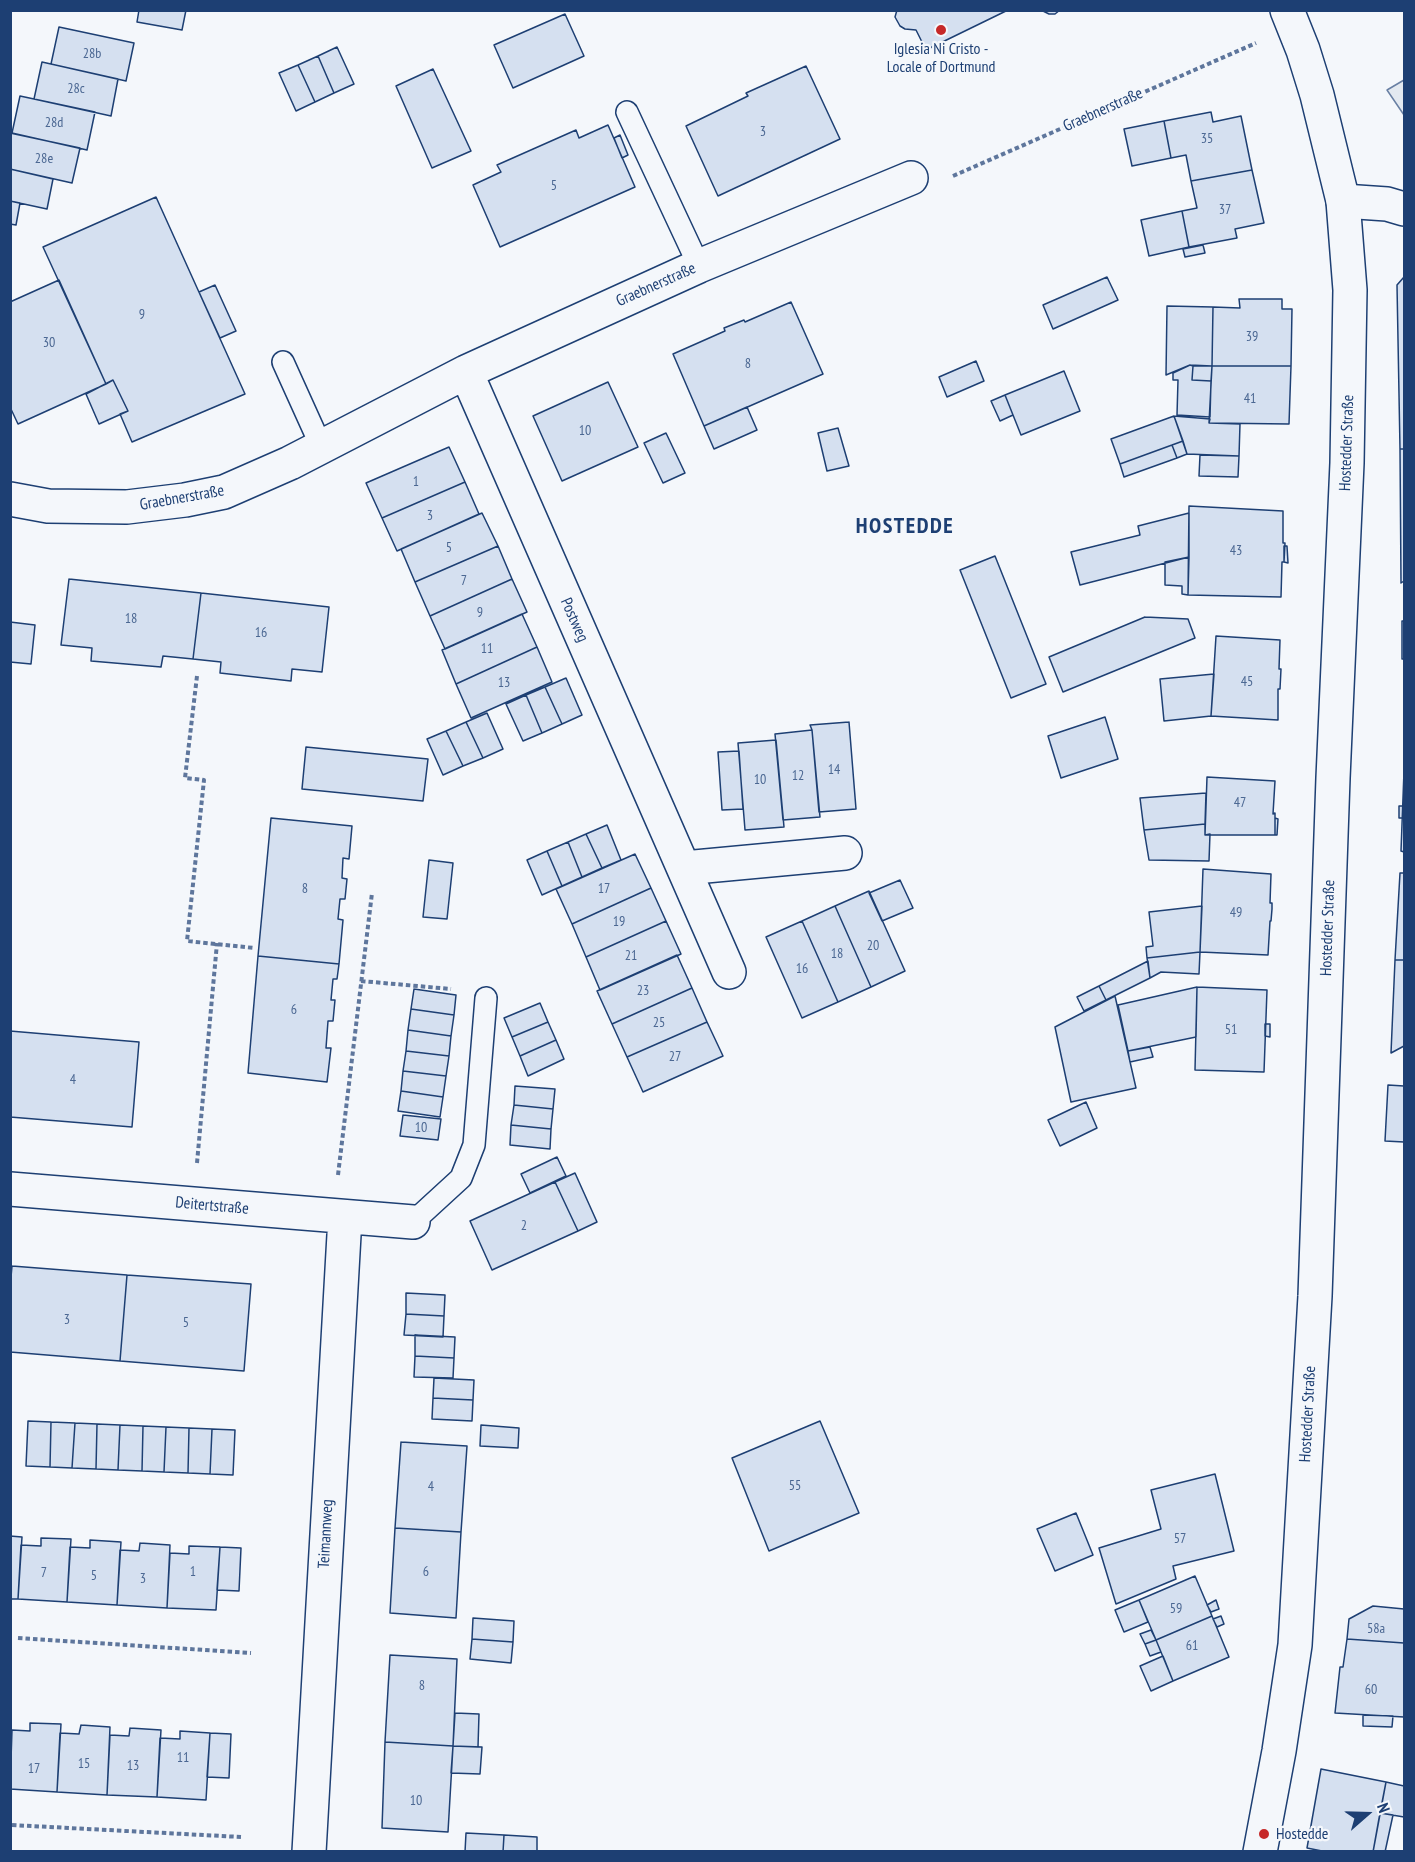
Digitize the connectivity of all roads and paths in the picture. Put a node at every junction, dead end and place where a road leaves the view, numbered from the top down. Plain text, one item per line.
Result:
1 (1291, 18) edge
2 (627, 112) dead end
3 (910, 178) joint
4 (1343, 201) junction
5 (1404, 208) edge
6 (699, 266) junction
7 (283, 362) dead end
8 (466, 372) junction
9 (321, 446) junction
10 (10, 499) edge
11 (197, 676) dead end
12 (845, 853) dead end
13 (684, 867) junction
14 (372, 893) dead end
15 (217, 943) junction
16 (254, 948) dead end
17 (729, 972) dead end
18 (361, 981) junction
19 (486, 998) joint
20 (197, 1163) dead end
21 (338, 1176) dead end
22 (10, 1189) edge
23 (345, 1217) junction
24 (413, 1222) joint
25 (18, 1638) dead end
26 (251, 1653) dead end
27 (12, 1825) edge
28 (241, 1837) dead end
29 (309, 1851) edge
30 (1260, 1851) edge

1 - 3 path, Graebnerstraße
1 - 4 street, Hostedder Straße
2 - 6 lane
3 - 6 street, Graebnerstraße
4 - 5 street
4 - 30 street, Hostedder Straße
6 - 8 street, Graebnerstraße
7 - 9 lane
8 - 9 street, Graebnerstraße
8 - 13 street, Postweg
9 - 10 street, Graebnerstraße
11 - 15 path
12 - 13 street
13 - 17 street, Postweg
14 - 18 path
15 - 16 path
15 - 20 path
18 - 19 path
18 - 21 path
19 - 24 lane
22 - 23 street, Deitertstraße
23 - 24 street, Deitertstraße
23 - 29 street, Teimannweg
25 - 26 path
27 - 28 path

